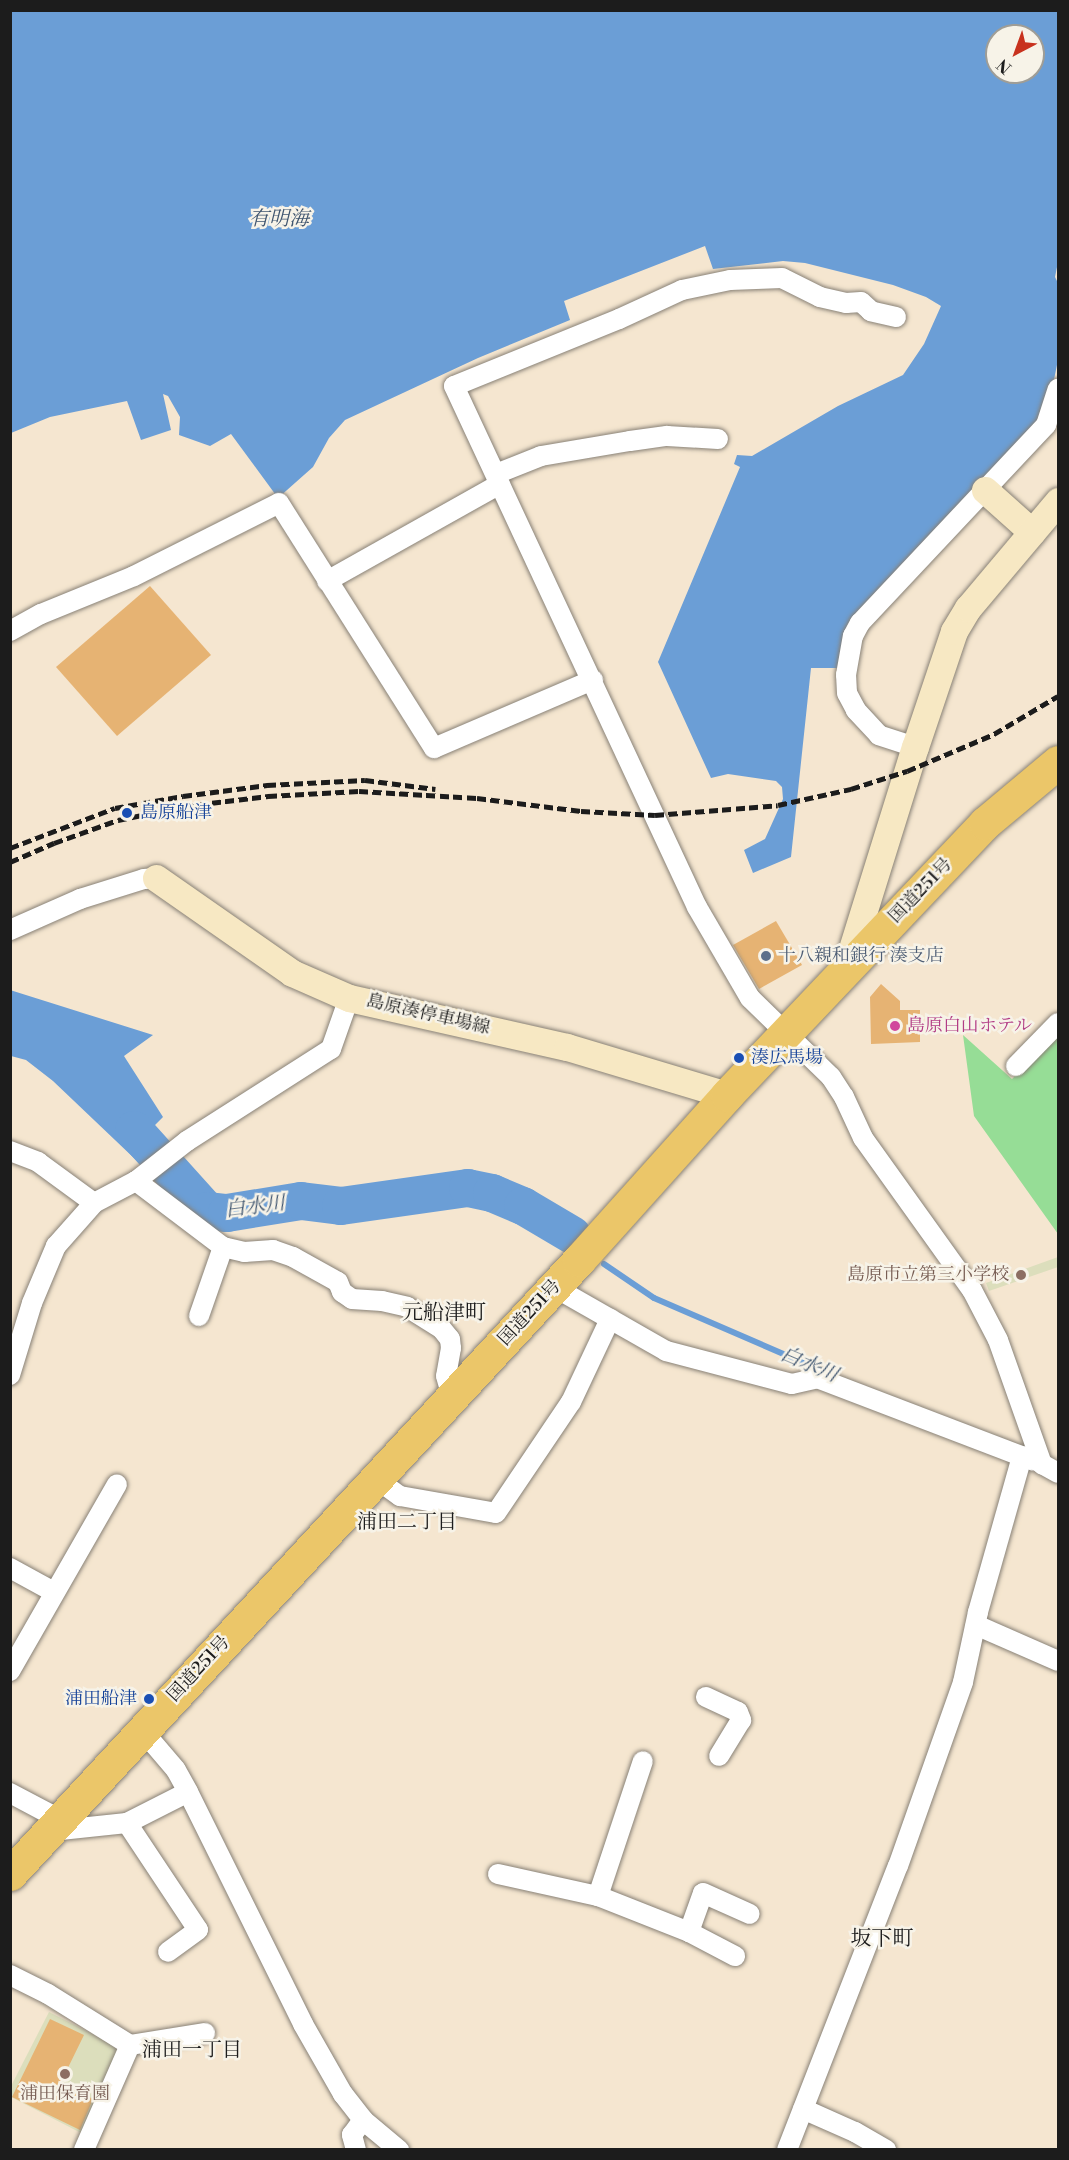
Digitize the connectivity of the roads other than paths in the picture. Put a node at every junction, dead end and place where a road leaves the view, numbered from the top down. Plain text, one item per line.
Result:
1 (896, 317) dead end
2 (1059, 389) edge
3 (718, 439) dead end
4 (498, 479) junction
5 (985, 490) junction
6 (1059, 501) edge
7 (1032, 532) junction
8 (327, 581) junction
9 (10, 631) edge
10 (593, 680) junction
11 (915, 747) junction
12 (1059, 762) edge
13 (156, 878) joint
14 (10, 930) edge
15 (846, 970) junction
16 (349, 998) junction
17 (1059, 1023) edge
18 (785, 1033) junction
19 (1016, 1066) dead end
20 (727, 1095) junction
21 (10, 1151) edge
22 (141, 1178) junction
23 (94, 1203) junction
24 (223, 1247) junction
25 (554, 1287) junction
26 (199, 1316) dead end
27 (610, 1319) junction
28 (10, 1375) edge
29 (452, 1397) junction
30 (1040, 1460) edge
31 (375, 1478) junction
32 (117, 1484) dead end
33 (10, 1568) edge
34 (54, 1592) junction
35 (976, 1625) junction
36 (1059, 1661) edge
37 (10, 1671) edge
38 (706, 1696) dead end
39 (142, 1730) junction
40 (719, 1756) dead end
41 (643, 1761) dead end
42 (188, 1792) junction
43 (10, 1793) edge
44 (127, 1823) junction
45 (56, 1826) junction
46 (10, 1874) edge
47 (498, 1874) dead end
48 (598, 1896) junction
49 (750, 1914) dead end
50 (689, 1932) junction
51 (168, 1952) dead end
52 (735, 1956) dead end
53 (10, 1975) edge
54 (205, 2033) dead end
55 (130, 2045) junction
56 (803, 2109) junction
57 (363, 2120) junction
58 (84, 2150) edge
59 (356, 2150) edge
60 (399, 2150) edge
61 (787, 2150) edge
62 (886, 2150) edge

1 - 4 street
2 - 5 street
3 - 4 street
4 - 8 street
4 - 10 street
5 - 7 main road
5 - 11 street
6 - 7 main road
7 - 11 main road
8 - 9 street
8 - 10 street
10 - 18 street
11 - 15 main road
12 - 15 highway, 国道251号
13 - 14 street
13 - 16 main road, 島原湊停車場線
15 - 18 highway, 国道251号
16 - 20 main road, 島原湊停車場線
16 - 22 street
17 - 19 street
18 - 20 highway, 国道251号
18 - 30 street
20 - 25 highway, 国道251号
21 - 23 street
22 - 23 street
22 - 24 street
23 - 28 street
24 - 26 street
24 - 29 street
25 - 27 street
25 - 29 highway, 国道251号
27 - 30 street
27 - 31 street
29 - 31 highway, 国道251号
30 - 35 street
31 - 39 highway, 国道251号
32 - 34 street
33 - 34 street
34 - 37 street
35 - 36 street
35 - 56 street
38 - 40 street
39 - 42 street
39 - 45 highway, 国道251号
41 - 48 street
42 - 44 street
42 - 57 street
43 - 45 street
44 - 45 street
44 - 51 street
45 - 46 highway, 国道251号
47 - 48 street
48 - 50 street
49 - 50 street
50 - 52 street
53 - 55 street
54 - 55 street
55 - 58 street
56 - 61 street
56 - 62 street
57 - 59 street
57 - 60 street

